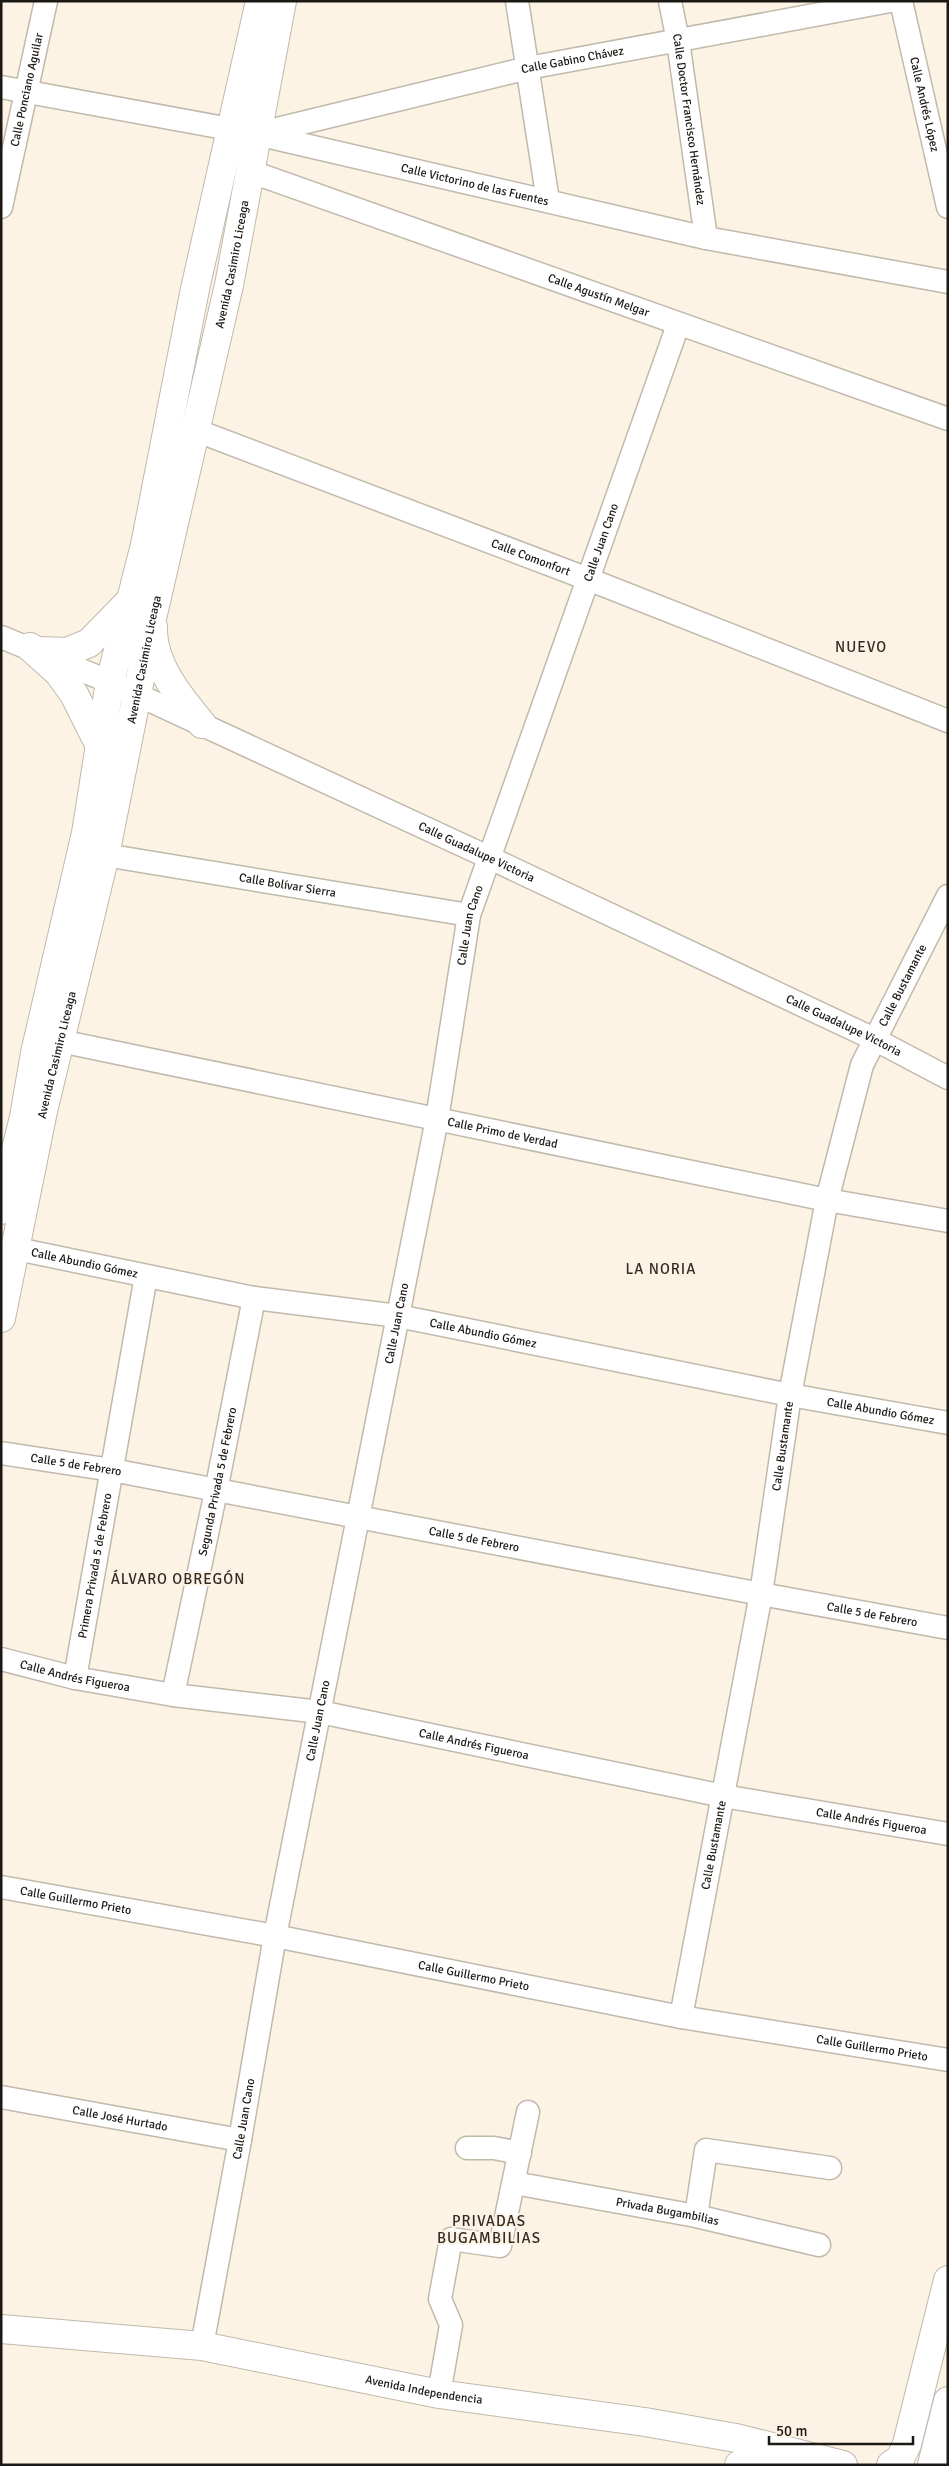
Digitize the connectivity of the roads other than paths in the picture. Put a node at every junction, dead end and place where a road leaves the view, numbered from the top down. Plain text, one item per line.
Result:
1 (46, 1) edge
2 (260, 1) edge
3 (282, 1) edge
4 (517, 1) edge
5 (670, 1) edge
6 (890, 1) edge
7 (902, 1) edge
8 (678, 41) junction
9 (528, 68) junction
10 (1, 87) edge
11 (26, 92) junction
12 (244, 132) junction
13 (249, 171) junction
14 (548, 202) junction
15 (1, 207) edge
16 (948, 207) edge
17 (706, 238) junction
18 (948, 282) edge
19 (678, 325) junction
20 (948, 419) edge
21 (195, 430) junction
22 (588, 579) junction
23 (141, 608) junction
24 (1, 637) edge
25 (34, 649) junction
26 (110, 682) junction
27 (136, 694) junction
28 (948, 721) edge
29 (202, 724) junction
30 (100, 746) junction
31 (105, 854) junction
32 (490, 858) junction
33 (948, 896) edge
34 (470, 915) junction
35 (874, 1039) junction
36 (60, 1041) junction
37 (948, 1078) edge
38 (437, 1119) junction
39 (827, 1200) junction
40 (1, 1210) edge
41 (948, 1221) edge
42 (17, 1249) junction
43 (146, 1276) junction
44 (254, 1298) junction
45 (398, 1316) junction
46 (1, 1318) edge
47 (790, 1395) junction
48 (948, 1423) edge
49 (1, 1453) edge
50 (112, 1470) junction
51 (216, 1491) junction
52 (356, 1517) junction
53 (761, 1594) junction
54 (948, 1628) edge
55 (1, 1659) edge
56 (75, 1678) junction
57 (173, 1695) junction
58 (320, 1712) junction
59 (723, 1796) junction
60 (948, 1834) edge
61 (1, 1887) edge
62 (275, 1936) junction
63 (681, 2017) junction
64 (948, 2060) edge
65 (1, 2097) edge
66 (528, 2112) dead end
67 (240, 2140) junction
68 (467, 2148) dead end
69 (520, 2153) junction
70 (830, 2168) dead end
71 (514, 2183) junction
72 (696, 2216) junction
73 (819, 2245) dead end
74 (948, 2280) edge
75 (1, 2329) edge
76 (202, 2346) junction
77 (439, 2394) junction
78 (948, 2401) edge
79 (900, 2463) edge
80 (740, 2465) edge
81 (769, 2465) edge
82 (843, 2465) edge
83 (932, 2465) edge

1 - 11 street, Calle Ponciano Aguilar
2 - 12 main road, Avenida Casimiro Liceaga
3 - 12 main road, Avenida Casimiro Liceaga
4 - 9 street
5 - 8 street, Calle Doctor Francisco Hernández
6 - 8 street, Calle Gabino Chávez
7 - 16 street, Calle Andrés López
8 - 9 street, Calle Gabino Chávez
8 - 17 street, Calle Doctor Francisco Hernández
9 - 12 street, Calle Gabino Chávez
9 - 14 street
10 - 11 street, Calle Victorino de las Fuentes
11 - 12 street, Calle Victorino de las Fuentes
11 - 15 street, Calle Ponciano Aguilar
12 - 13 main road, Avenida Casimiro Liceaga
12 - 14 street, Calle Victorino de las Fuentes
12 - 23 main road, Avenida Casimiro Liceaga
13 - 19 street, Calle Agustín Melgar
13 - 21 main road, Avenida Casimiro Liceaga
14 - 17 street, Calle Victorino de las Fuentes
17 - 18 street, Calle Victorino de las Fuentes
19 - 20 street, Calle Agustín Melgar
19 - 22 street, Calle Juan Cano
21 - 22 street, Calle Comonfort
21 - 23 main road, Avenida Casimiro Liceaga
22 - 28 street, Calle Comonfort
22 - 32 street, Calle Juan Cano
23 - 25 main road
23 - 26 main road, Avenida Casimiro Liceaga
23 - 27 main road, Avenida Casimiro Liceaga
23 - 29 main road
24 - 25 street, Calle Guadalupe Victoria
25 - 26 street, Calle Guadalupe Victoria
25 - 30 main road
26 - 27 street, Calle Guadalupe Victoria
26 - 30 main road, Avenida Casimiro Liceaga
27 - 29 street, Calle Guadalupe Victoria
27 - 31 main road, Avenida Casimiro Liceaga
29 - 32 street, Calle Guadalupe Victoria
30 - 40 main road, Avenida Casimiro Liceaga
31 - 34 street, Calle Bolívar Sierra
31 - 36 main road, Avenida Casimiro Liceaga
32 - 34 street, Calle Juan Cano
32 - 35 street, Calle Guadalupe Victoria
33 - 35 street, Calle Bustamante
34 - 38 street, Calle Juan Cano
35 - 37 street, Calle Guadalupe Victoria
35 - 39 street, Calle Bustamante
36 - 38 street, Calle Primo de Verdad
36 - 42 main road, Avenida Casimiro Liceaga
38 - 39 street, Calle Primo de Verdad
38 - 45 street, Calle Juan Cano
39 - 41 street, Calle Primo de Verdad
39 - 47 street, Calle Bustamante
42 - 43 street, Calle Abundio Gómez
42 - 46 main road, Avenida Casimiro Liceaga
43 - 44 street, Calle Abundio Gómez
43 - 50 street, Primera Privada 5 de Febrero
44 - 45 street, Calle Abundio Gómez
44 - 51 street, Segunda Privada 5 de Febrero
45 - 47 street, Calle Abundio Gómez
45 - 52 street, Calle Juan Cano
47 - 48 street, Calle Abundio Gómez
47 - 53 street, Calle Bustamante
49 - 50 street, Calle 5 de Febrero
50 - 51 street, Calle 5 de Febrero
50 - 56 street, Primera Privada 5 de Febrero
51 - 52 street, Calle 5 de Febrero
51 - 57 street, Segunda Privada 5 de Febrero
52 - 53 street, Calle 5 de Febrero
52 - 58 street, Calle Juan Cano
53 - 54 street, Calle 5 de Febrero
53 - 59 street, Calle Bustamante
55 - 56 street, Calle Andrés Figueroa
56 - 57 street, Calle Andrés Figueroa
57 - 58 street, Calle Andrés Figueroa
58 - 59 street, Calle Andrés Figueroa
58 - 62 street, Calle Juan Cano
59 - 60 street, Calle Andrés Figueroa
59 - 63 street, Calle Bustamante
61 - 62 street, Calle Guillermo Prieto
62 - 63 street, Calle Guillermo Prieto
62 - 67 street, Calle Juan Cano
63 - 64 street, Calle Guillermo Prieto
65 - 67 street, Calle José Hurtado
66 - 69 street
67 - 76 street, Calle Juan Cano
68 - 69 street
69 - 71 street
70 - 72 street
71 - 72 street, Privada Bugambilias
71 - 77 street
72 - 73 street, Privada Bugambilias
74 - 79 main road
75 - 76 main road, Avenida Independencia
76 - 77 main road, Avenida Independencia
77 - 82 main road, Avenida Independencia
78 - 83 main road
80 - 81 main road

